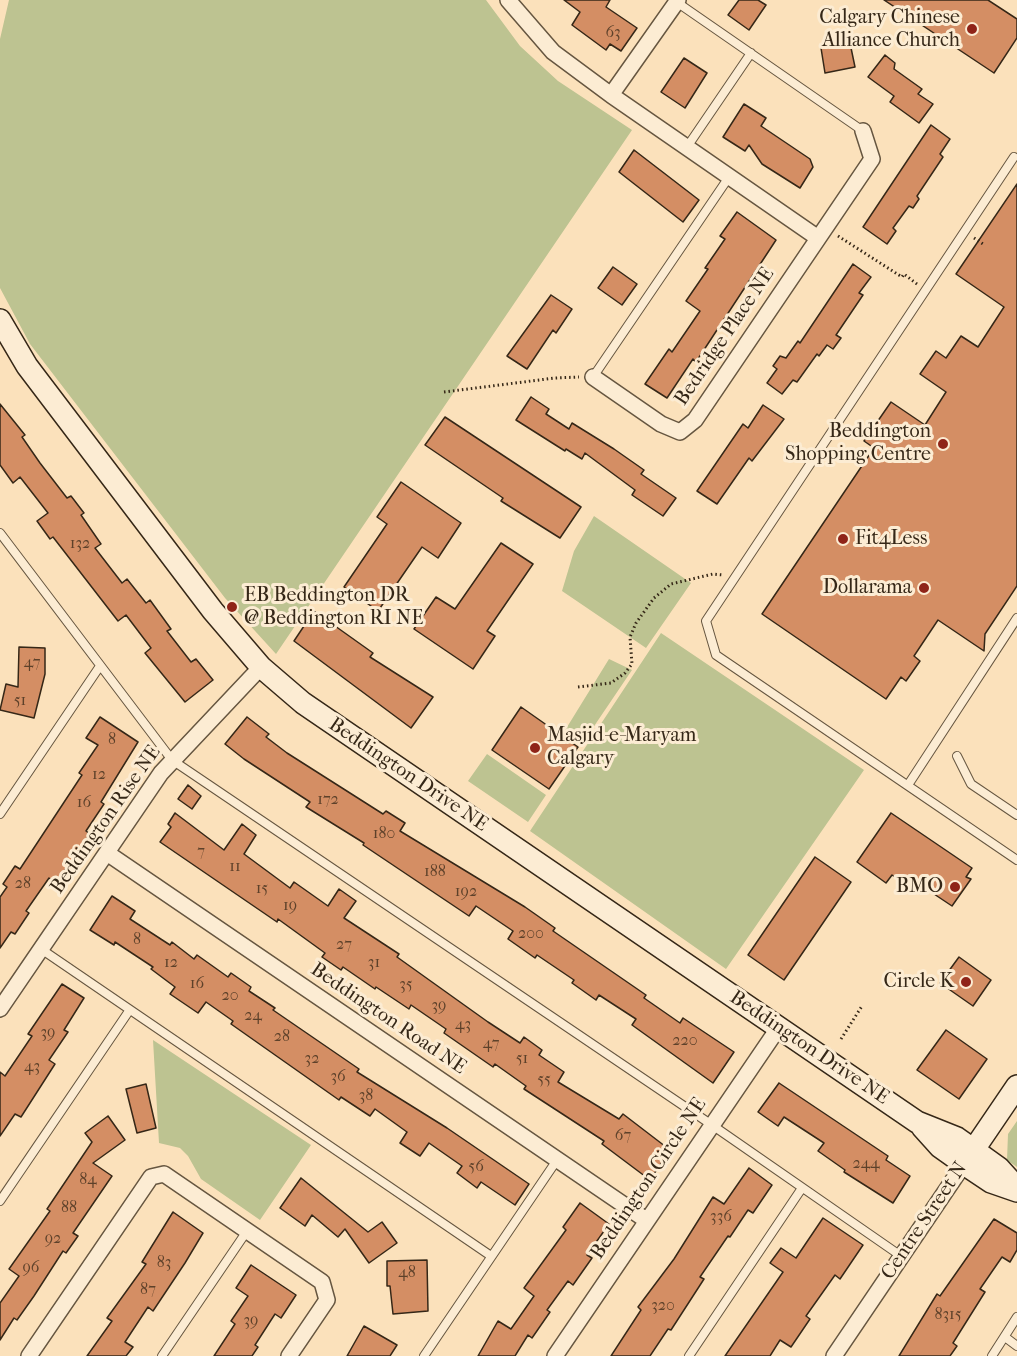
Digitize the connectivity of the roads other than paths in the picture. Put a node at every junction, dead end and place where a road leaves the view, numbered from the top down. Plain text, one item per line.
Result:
1 (508, 0) edge
2 (676, 1) edge
3 (751, 53) junction
4 (611, 95) junction
5 (863, 131) joint
6 (687, 147) junction
7 (1016, 156) edge
8 (729, 177) junction
9 (818, 238) junction
10 (0, 320) edge
11 (593, 377) joint
12 (0, 533) edge
13 (1017, 618) edge
14 (100, 666) junction
15 (261, 668) junction
16 (957, 756) dead end
17 (172, 760) junction
18 (908, 785) junction
19 (0, 814) edge
20 (1017, 815) edge
21 (107, 853) junction
22 (1017, 860) edge
23 (40, 949) junction
24 (0, 1009) edge
25 (129, 1011) junction
26 (779, 1027) junction
27 (1017, 1086) edge
28 (712, 1125) junction
29 (969, 1157) junction
30 (557, 1160) junction
31 (802, 1188) junction
32 (1017, 1189) edge
33 (0, 1202) edge
34 (646, 1220) junction
35 (247, 1231) junction
36 (490, 1256) junction
37 (901, 1256) junction
38 (1017, 1317) edge
39 (1005, 1337) junction
40 (1017, 1346) edge
41 (29, 1356) edge
42 (162, 1356) edge
43 (290, 1356) edge
44 (424, 1356) edge
45 (555, 1356) edge
46 (689, 1356) edge
47 (834, 1356) edge
48 (992, 1356) edge

1 - 4 street
2 - 3 lane
2 - 4 street
3 - 5 lane
3 - 6 lane
4 - 6 street
5 - 9 street, Bedridge Place NE
6 - 8 street
7 - 18 lane
8 - 9 street
8 - 11 lane
9 - 11 street, Bedridge Place NE
10 - 15 street, Beddington Drive NE
12 - 14 lane
13 - 18 lane
14 - 17 lane
14 - 19 lane
15 - 17 street, Beddington Rise NE
15 - 26 street, Beddington Drive NE
16 - 20 lane
17 - 21 street, Beddington Rise NE
17 - 28 lane
18 - 22 lane
21 - 23 street, Beddington Rise NE
21 - 30 street, Beddington Road NE
23 - 24 street, Beddington Rise NE
23 - 25 lane
25 - 33 lane
25 - 36 lane
26 - 28 street, Beddington Circle NE
26 - 29 street, Beddington Drive NE
27 - 29 street, Centre Street N
28 - 31 lane
28 - 34 street, Beddington Circle NE
29 - 32 street, Beddington Drive NE
29 - 37 street, Centre Street N
30 - 34 street, Beddington Road NE
30 - 36 lane
31 - 37 lane
31 - 46 lane
34 - 45 street, Beddington Circle NE
35 - 41 street
35 - 42 lane
35 - 43 street
36 - 44 lane
37 - 47 street, Centre Street N
38 - 39 lane
39 - 40 lane
39 - 48 lane

